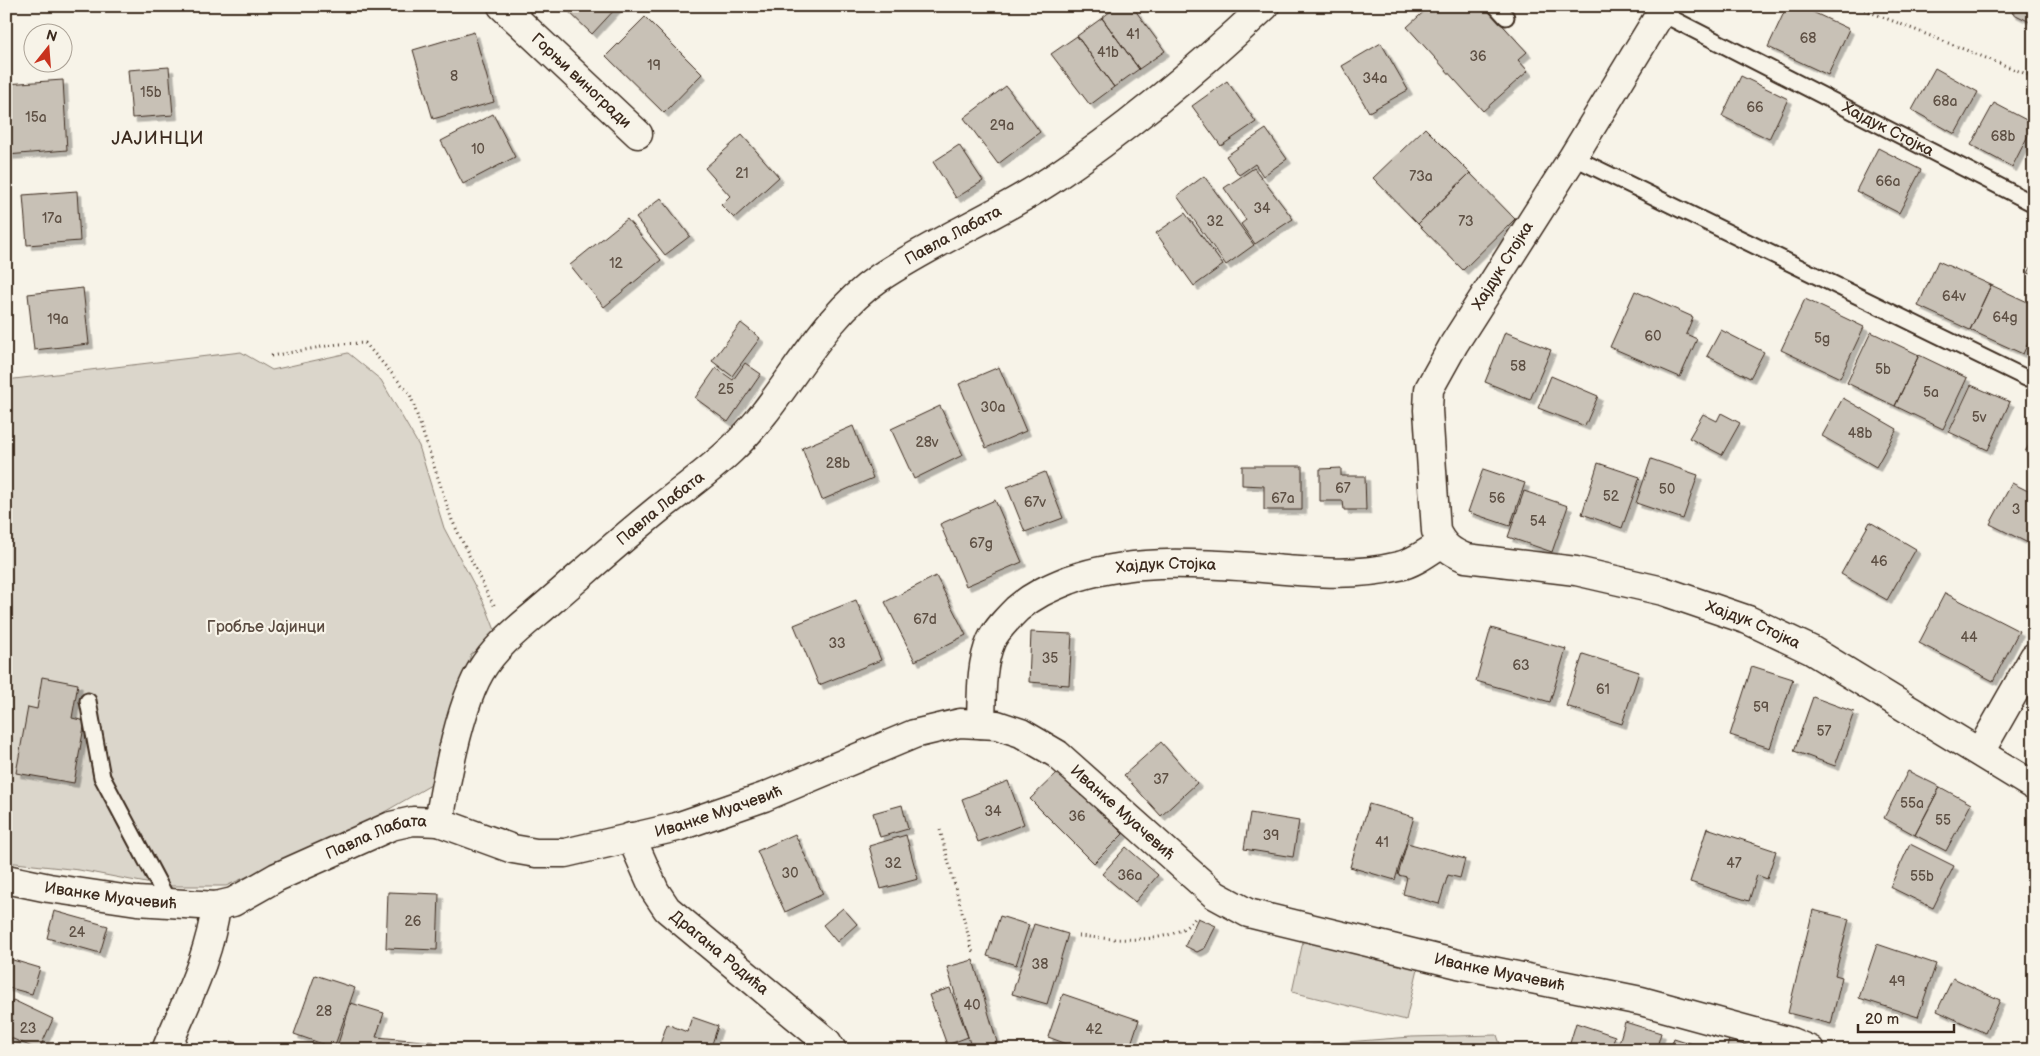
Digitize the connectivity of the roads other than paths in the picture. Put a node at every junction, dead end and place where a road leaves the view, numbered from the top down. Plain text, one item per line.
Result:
1 (502, 6) edge
2 (1265, 6) edge
3 (1663, 9) edge
4 (638, 134) dead end
5 (1573, 157) junction
6 (2034, 204) edge
7 (2026, 378) dead end
8 (1442, 543) junction
9 (2034, 657) edge
10 (88, 701) dead end
11 (982, 724) junction
12 (1980, 752) junction
13 (2034, 786) edge
14 (439, 822) junction
15 (631, 837) junction
16 (6, 879) edge
17 (169, 904) junction
18 (216, 906) junction
19 (166, 1050) edge
20 (832, 1050) edge
21 (1810, 1050) edge

1 - 4 street, Горњи виногради
2 - 14 street, Павла Лабата
3 - 5 street, Хајдук Стојка
3 - 6 lane, Хајдук Стојка
5 - 7 lane
5 - 8 street, Хајдук Стојка
8 - 11 street, Хајдук Стојка
8 - 12 street, Хајдук Стојка
9 - 12 street
10 - 17 lane
11 - 15 street, Иванке Муачевић
11 - 21 street, Иванке Муачевић
12 - 13 street, Хајдук Стојка
14 - 15 street, Иванке Муачевић
14 - 18 street, Павла Лабата
15 - 20 street, Драгана Родића
16 - 17 street, Иванке Муачевић
17 - 18 street, Иванке Муачевић
18 - 19 street

